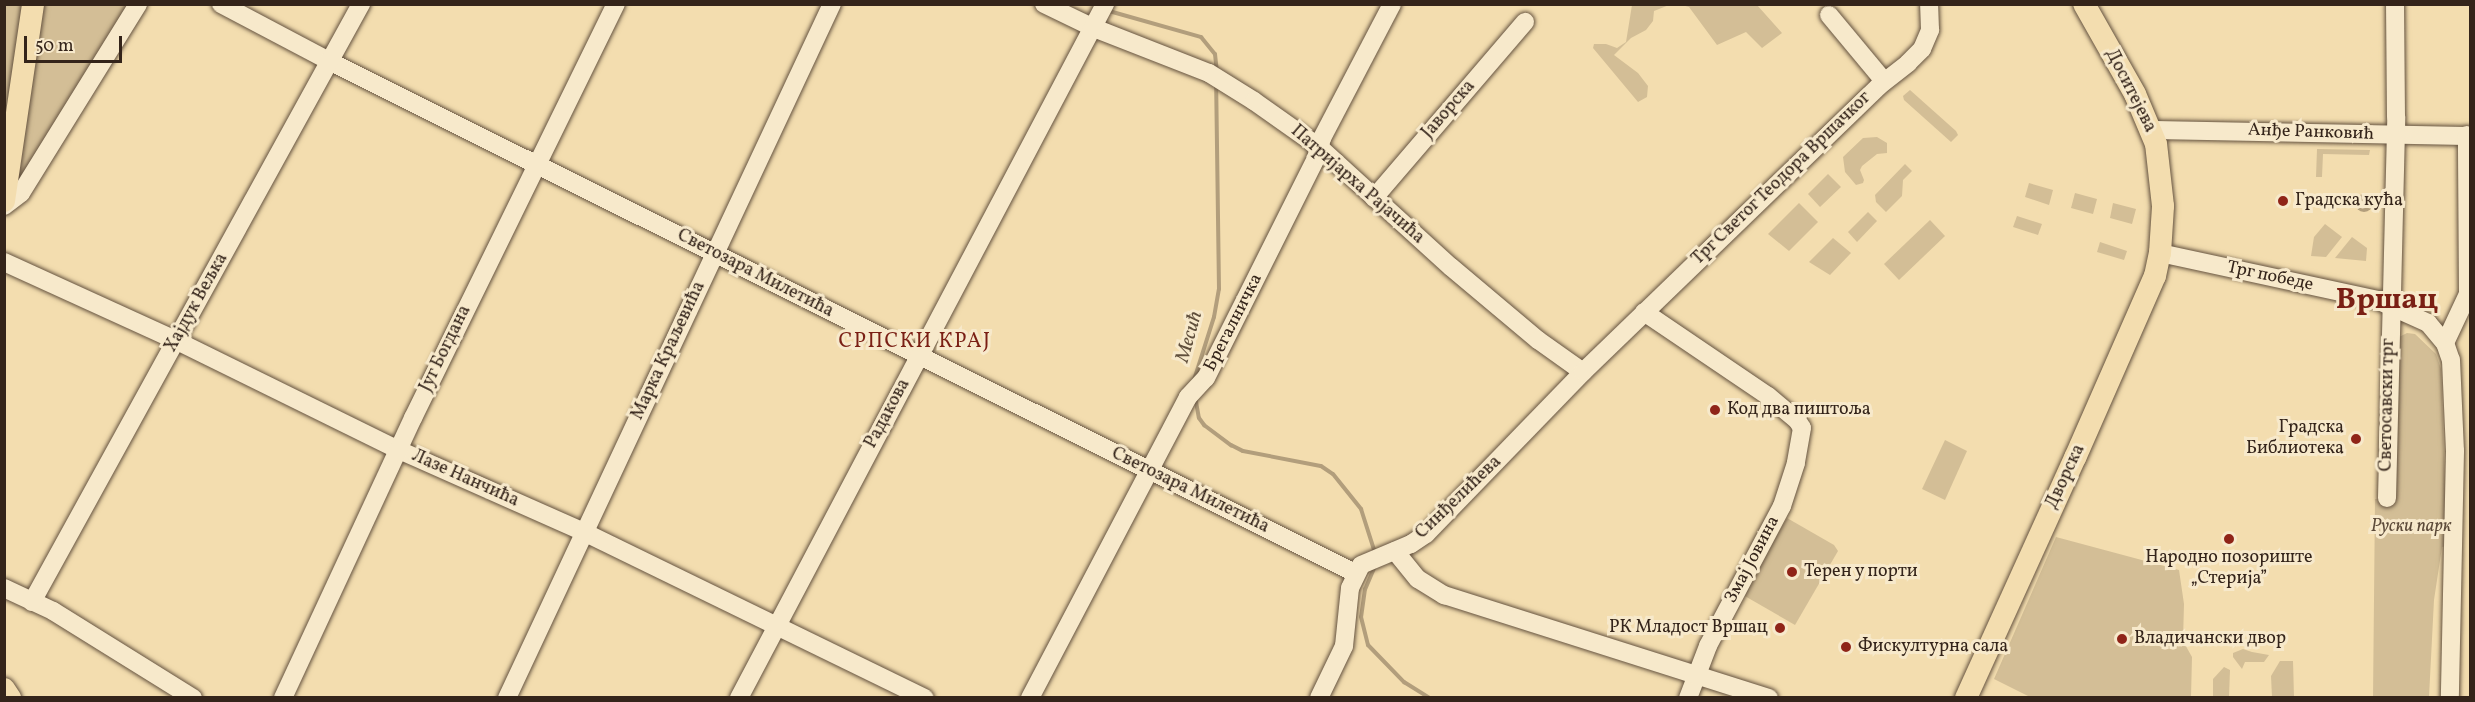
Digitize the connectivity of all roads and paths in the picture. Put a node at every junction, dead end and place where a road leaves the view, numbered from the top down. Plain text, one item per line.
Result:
1 (33, 4) edge
2 (138, 4) edge
3 (221, 4) edge
4 (362, 4) edge
5 (616, 4) edge
6 (832, 4) edge
7 (1044, 4) edge
8 (1392, 4) edge
9 (1929, 4) edge
10 (2084, 4) edge
11 (2394, 4) edge
12 (1829, 15) dead end
13 (1100, 16) edge
14 (1525, 22) dead end
15 (329, 61) junction
16 (1884, 81) junction
17 (2151, 130) junction
18 (2469, 135) edge
19 (2395, 136) junction
20 (1319, 147) junction
21 (538, 163) junction
22 (1374, 198) junction
23 (4, 201) edge
24 (4, 206) edge
25 (714, 253) junction
26 (2160, 254) junction
27 (4, 262) edge
28 (2390, 304) junction
29 (1644, 312) junction
30 (177, 341) junction
31 (2445, 343) junction
32 (919, 356) junction
33 (1582, 372) junction
34 (399, 450) junction
35 (2462, 464) edge
36 (1149, 471) junction
37 (2387, 498) dead end
38 (586, 533) junction
39 (1391, 553) junction
40 (1360, 567) junction
41 (4, 588) edge
42 (4, 598) edge
43 (27, 600) junction
44 (777, 627) junction
45 (1698, 676) junction
46 (4, 689) edge
47 (10, 698) edge
48 (193, 698) edge
49 (283, 698) edge
50 (507, 698) edge
51 (739, 698) edge
52 (925, 698) edge
53 (1030, 698) edge
54 (1319, 698) edge
55 (1688, 698) edge
56 (1769, 698) edge
57 (1966, 698) edge
58 (2450, 698) edge

1 - 23 main road
2 - 24 street
3 - 15 street, Светозара Милетића
4 - 15 street, Хајдук Вељка
5 - 21 street, Југ Богдана
6 - 25 street, Марка Краљевића
7 - 13 street, Патријарха Рајачића
8 - 20 street, Брегалничка
9 - 16 street, Трг Светог Теодора Вршачког
10 - 17 main road, Доситејева
11 - 19 street
12 - 16 street
13 - 20 street, Патријарха Рајачића
13 - 32 street, Радакова
14 - 22 street, Јаворска
15 - 21 street, Светозара Милетића
15 - 30 street, Хајдук Вељка
16 - 29 street, Трг Светог Теодора Вршачког
17 - 19 street, Анђе Ранковић
17 - 26 main road, Доситејева
18 - 19 street, Анђе Ранковић
18 - 31 street
19 - 28 street
20 - 22 street, Патријарха Рајачића
20 - 36 street, Брегалничка
21 - 25 street, Светозара Милетића
21 - 34 street, Југ Богдана
22 - 33 street, Патријарха Рајачића
25 - 32 street, Светозара Милетића
25 - 38 street, Марка Краљевића
26 - 28 street, Трг победе
26 - 57 main road, Дворска
27 - 30 street, Лазе Нанчића
28 - 31 street, Светосавски трг
28 - 37 street, Светосавски трг
29 - 33 street, Синђелићева
29 - 45 street, Змај Јовина
30 - 34 street, Лазе Нанчића
30 - 43 street, Хајдук Вељка
31 - 35 street
32 - 36 street, Светозара Милетића
32 - 44 street, Радакова
33 - 39 street, Синђелићева
34 - 38 street, Лазе Нанчића
34 - 49 street, Југ Богдана
35 - 58 street
36 - 40 street, Светозара Милетића
36 - 53 street, Брегалничка
38 - 44 street, Лазе Нанчића
38 - 50 street, Марка Краљевића
39 - 40 street, Синђелићева
39 - 45 street
40 - 54 street
41 - 43 street
42 - 43 street
43 - 48 street
44 - 51 street, Радакова
44 - 52 street, Лазе Нанчића
45 - 55 street, Змај Јовина
45 - 56 street
46 - 47 main road

